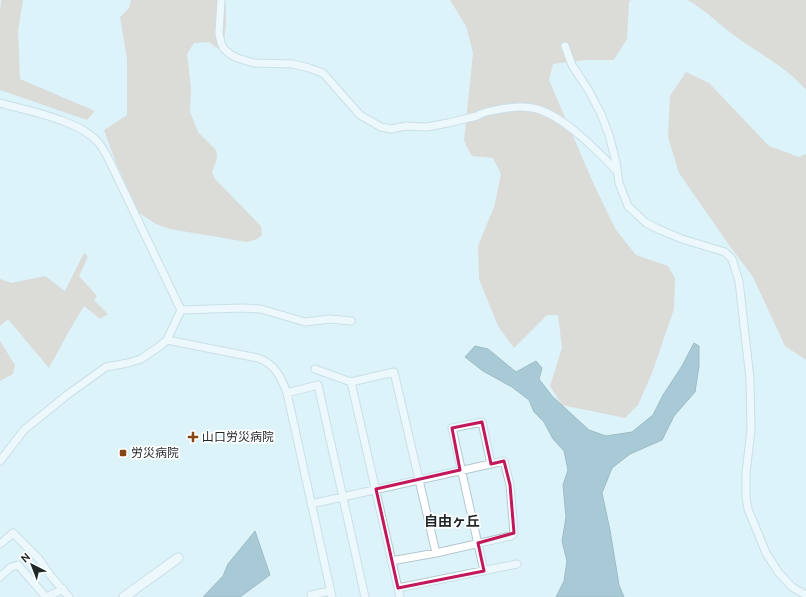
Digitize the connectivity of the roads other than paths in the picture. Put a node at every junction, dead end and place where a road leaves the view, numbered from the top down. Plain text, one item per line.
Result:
1 (221, 0) edge
2 (565, 46) dead end
3 (0, 103) edge
4 (617, 171) junction
5 (181, 310) junction
6 (351, 321) dead end
7 (167, 340) junction
8 (315, 369) dead end
9 (351, 382) junction
10 (287, 393) junction
11 (0, 461) edge
12 (491, 464) junction
13 (460, 470) junction
14 (418, 480) junction
15 (376, 489) junction
16 (343, 496) junction
17 (311, 504) junction
18 (478, 543) junction
19 (0, 544) edge
20 (436, 553) junction
21 (178, 558) dead end
22 (391, 561) junction
23 (517, 564) dead end
24 (484, 571) junction
25 (0, 577) edge
26 (398, 588) junction
27 (63, 589) junction
28 (331, 594) edge
29 (806, 595) edge
30 (311, 596) dead end
31 (46, 597) edge
32 (69, 597) edge
33 (124, 597) edge
34 (365, 597) edge
35 (400, 597) edge

1 - 4 street
2 - 4 street
3 - 5 street
4 - 29 street
5 - 6 street
5 - 7 street
7 - 10 street
7 - 11 street
8 - 9 street
9 - 14 street
9 - 15 street
10 - 16 street
10 - 17 street
12 - 13 street
12 - 13 street
12 - 18 street
13 - 14 street
13 - 18 street
14 - 15 street
14 - 20 street
15 - 16 street
15 - 22 street
16 - 17 street
16 - 34 street
17 - 28 street
18 - 20 street
18 - 24 street
19 - 27 street
20 - 22 street
21 - 33 street
22 - 26 street
23 - 24 street
24 - 26 street
25 - 31 street
26 - 35 street
27 - 31 street
27 - 32 street
28 - 30 street

